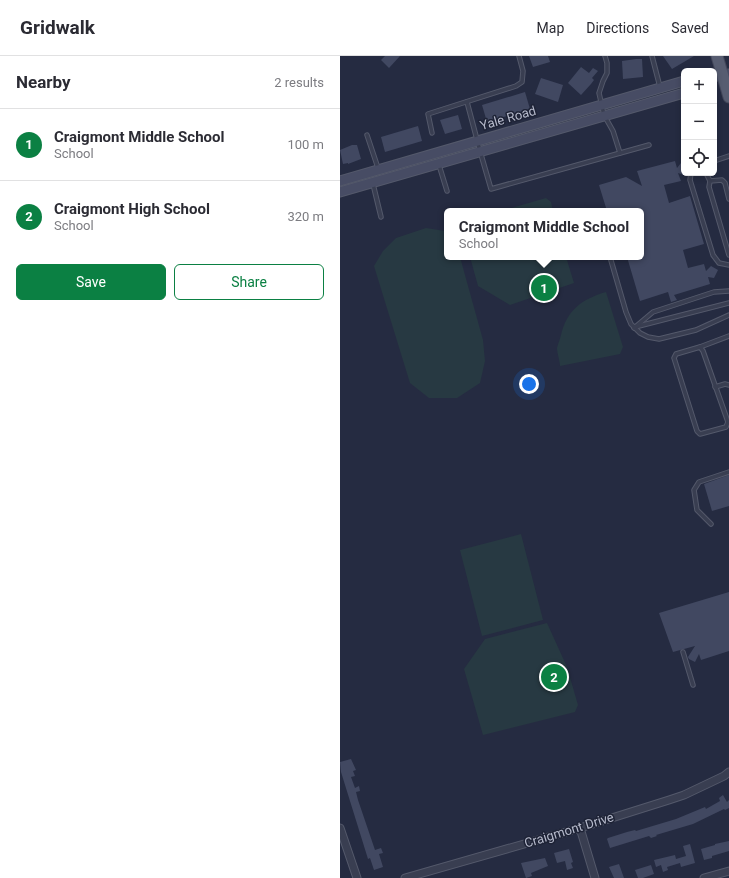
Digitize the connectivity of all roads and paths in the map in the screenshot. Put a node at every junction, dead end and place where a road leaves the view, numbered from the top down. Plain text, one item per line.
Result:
1 (518, 56) edge
2 (605, 56) edge
3 (652, 56) edge
4 (717, 56) edge
5 (720, 77) edge
6 (681, 82) edge
7 (660, 88) junction
8 (681, 94) edge
9 (729, 97) edge
10 (467, 102) junction
11 (602, 104) junction
12 (604, 115) junction
13 (432, 133) dead end
14 (367, 135) dead end
15 (477, 140) junction
16 (649, 145) dead end
17 (480, 151) junction
18 (620, 153) junction
19 (729, 156) edge
20 (717, 160) edge
21 (439, 163) junction
22 (378, 170) junction
23 (691, 176) edge
24 (708, 176) edge
25 (340, 181) edge
26 (710, 181) junction
27 (373, 183) junction
28 (447, 191) dead end
29 (340, 192) edge
30 (729, 199) edge
31 (380, 217) dead end
32 (729, 255) edge
33 (611, 260) edge
34 (729, 265) edge
35 (729, 290) edge
36 (729, 303) edge
37 (729, 315) edge
38 (634, 328) junction
39 (729, 336) edge
40 (700, 347) junction
41 (729, 385) edge
42 (715, 387) junction
43 (729, 472) edge
44 (711, 524) dead end
45 (683, 652) dead end
46 (693, 685) dead end
47 (729, 772) edge
48 (340, 828) edge
49 (580, 828) junction
50 (729, 871) edge
51 (357, 878) edge
52 (405, 878) edge
53 (595, 878) edge
54 (704, 878) edge

1 - 10 lane
2 - 11 lane
3 - 7 lane
4 - 5 main road
5 - 9 main road
6 - 7 main road, Yale Road
7 - 11 main road, Yale Road
8 - 12 main road, Yale Road
10 - 13 lane
10 - 15 lane
11 - 12 lane
11 - 15 main road, Yale Road
12 - 17 main road, Yale Road
12 - 18 lane
14 - 22 lane
15 - 17 lane
15 - 22 main road, Yale Road
16 - 18 lane
17 - 18 lane
17 - 21 main road, Yale Road
19 - 20 lane
21 - 27 main road, Yale Road
21 - 28 lane
22 - 25 main road, Yale Road
23 - 34 lane
24 - 26 lane
26 - 30 lane
26 - 32 lane
27 - 29 main road, Yale Road
27 - 31 lane
33 - 38 lane
35 - 38 lane
36 - 38 lane
37 - 38 lane
39 - 40 lane
40 - 42 lane
40 - 42 lane
41 - 42 lane
43 - 44 lane
45 - 46 lane
47 - 49 street, Craigmont Drive
48 - 51 street
49 - 52 street, Craigmont Drive
49 - 53 street
50 - 54 street

